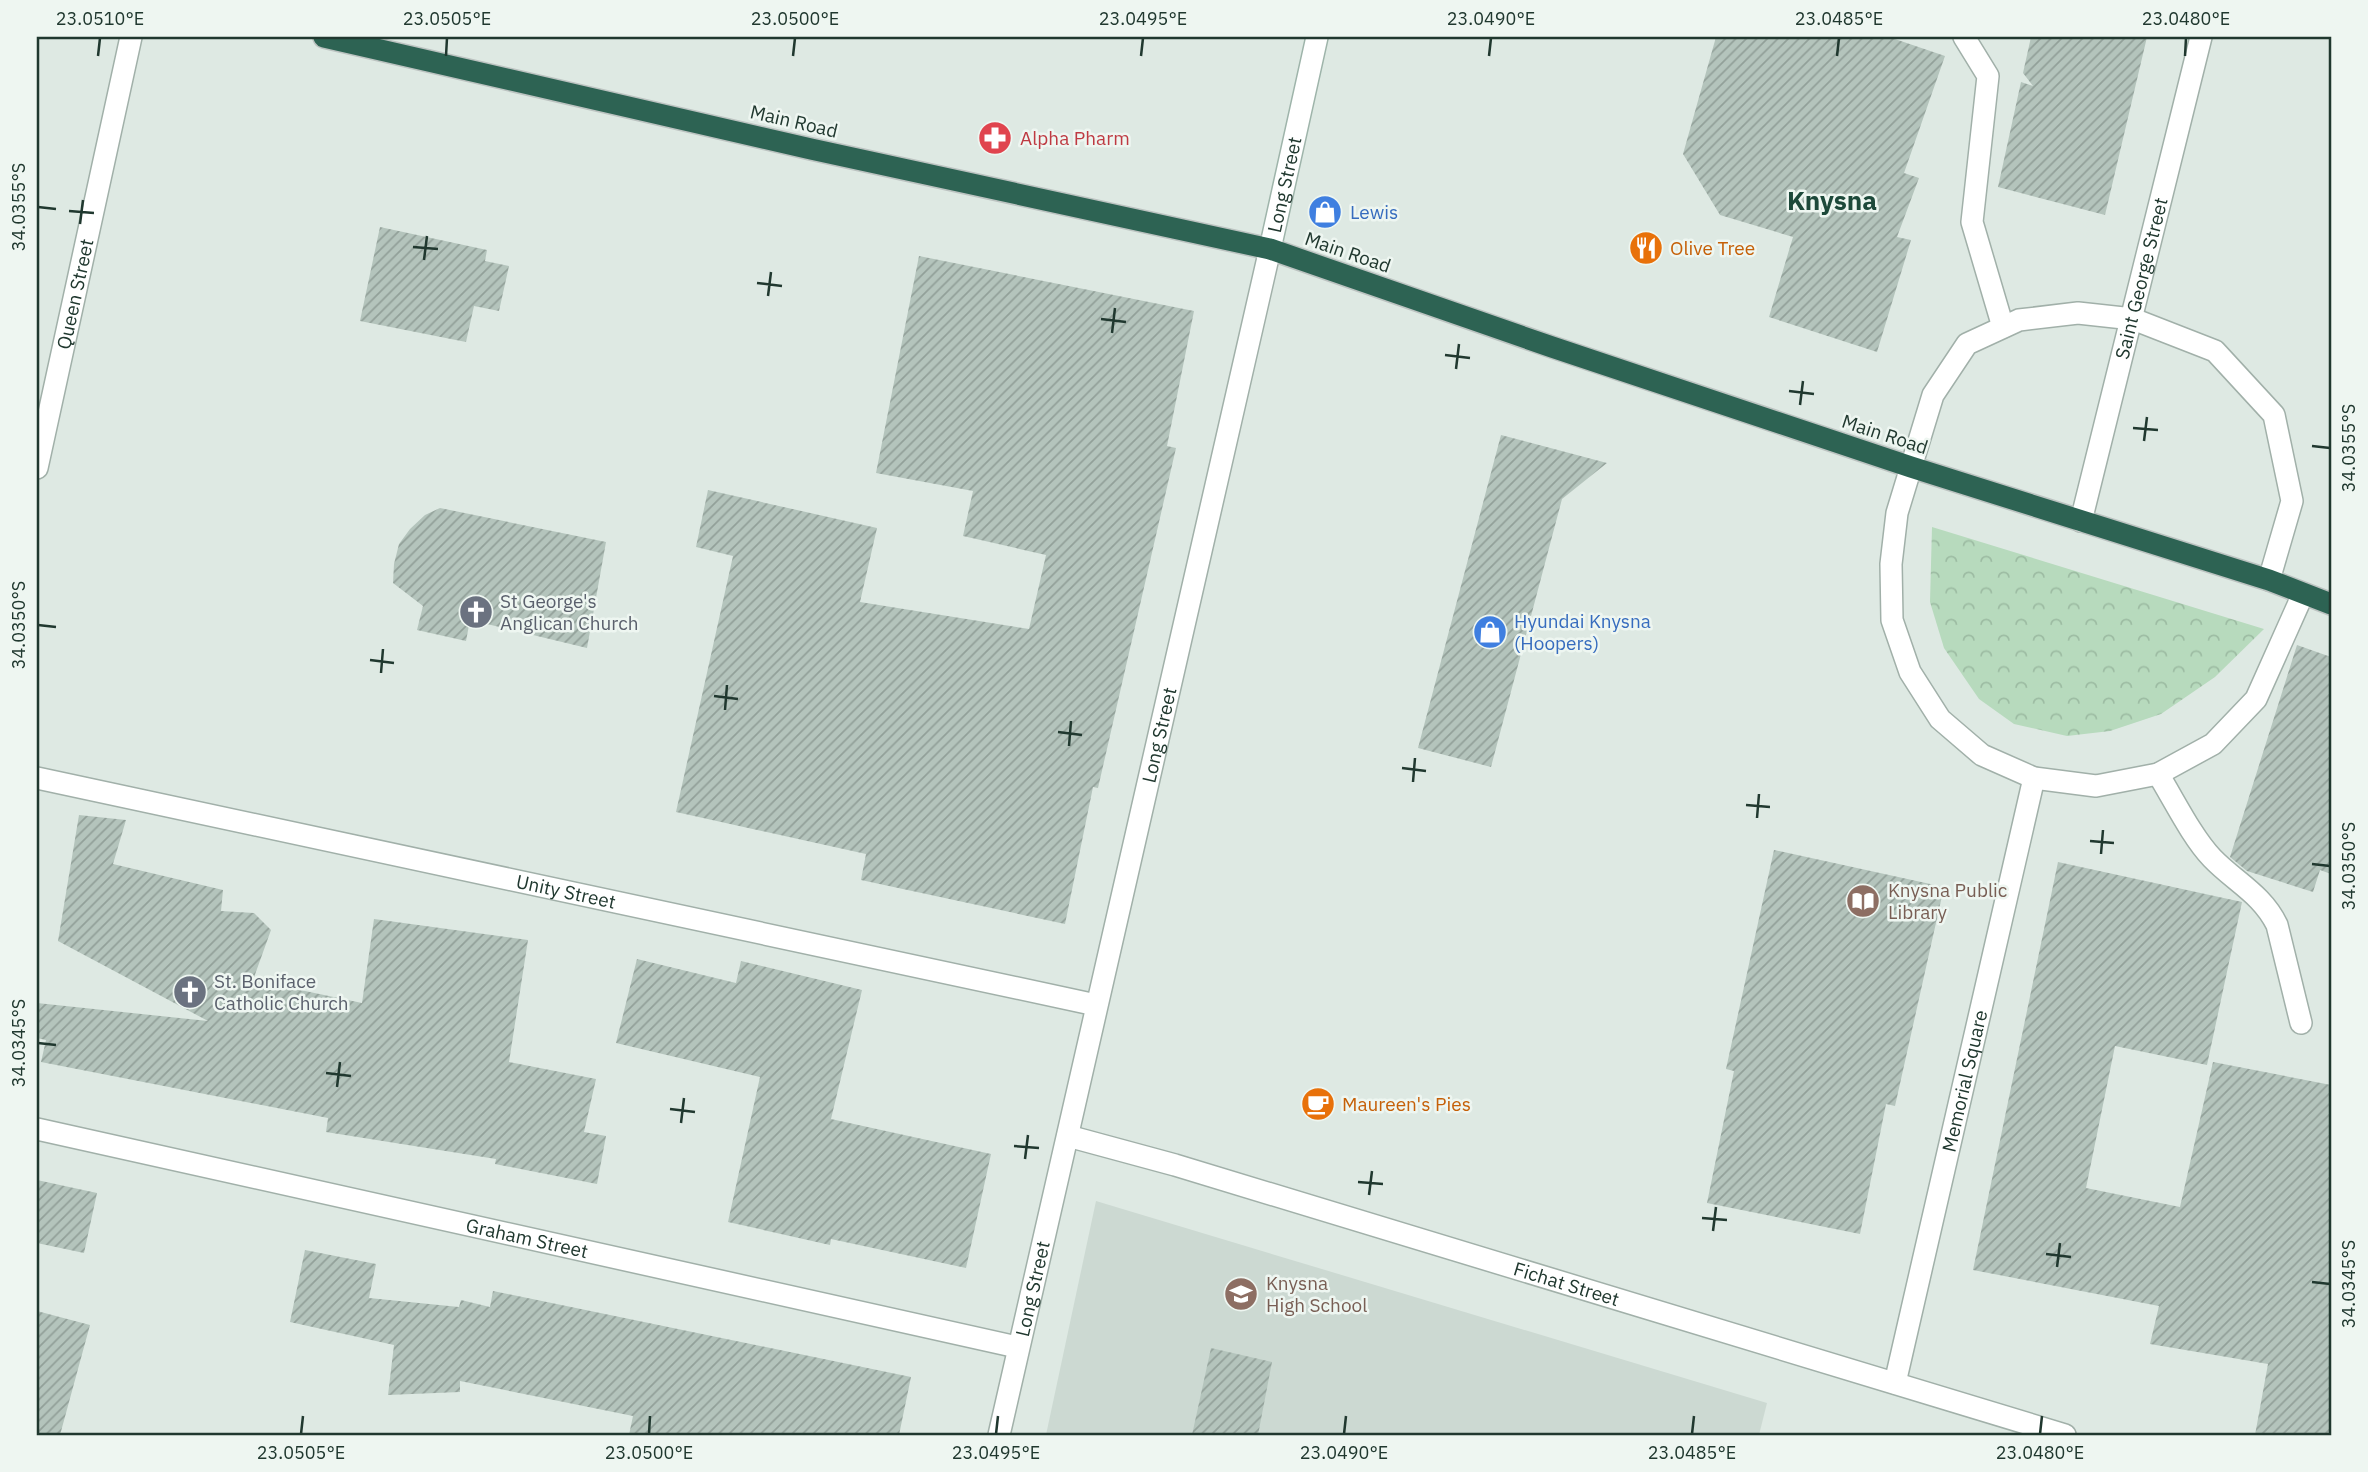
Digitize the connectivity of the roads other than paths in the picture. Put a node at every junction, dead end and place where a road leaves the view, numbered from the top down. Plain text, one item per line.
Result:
1 (131, 37) edge
2 (324, 37) edge
3 (1317, 37) edge
4 (1964, 37) edge
5 (2201, 37) edge
6 (1270, 249) junction
7 (2133, 319) junction
8 (2003, 327) junction
9 (1911, 467) junction
10 (37, 468) edge
11 (2081, 521) junction
12 (2269, 580) junction
13 (2303, 594) junction
14 (2331, 604) edge
15 (2158, 774) junction
16 (37, 778) edge
17 (2034, 778) junction
18 (1096, 1005) junction
19 (2301, 1023) dead end
20 (37, 1129) edge
21 (1068, 1136) junction
22 (1017, 1347) junction
23 (1895, 1384) junction
24 (999, 1435) edge
25 (2065, 1435) edge

1 - 10 street, Queen Street
2 - 6 highway, Main Road
3 - 6 street, Long Street
4 - 8 street
5 - 7 street, Saint George Street
6 - 9 highway, Main Road
6 - 18 street, Long Street
7 - 8 street
7 - 11 street, Saint George Street
7 - 12 street
8 - 9 street
9 - 11 highway, Main Road
9 - 17 street
11 - 12 highway, Main Road
12 - 13 highway, Main Road
13 - 14 highway, Main Road
13 - 15 street
15 - 17 street
15 - 19 street
16 - 18 street, Unity Street
17 - 23 street, Memorial Square
18 - 21 street, Long Street
20 - 22 street, Graham Street
21 - 22 street, Long Street
21 - 23 street, Fichat Street
22 - 24 street, Long Street
23 - 25 street, Fichat Street

